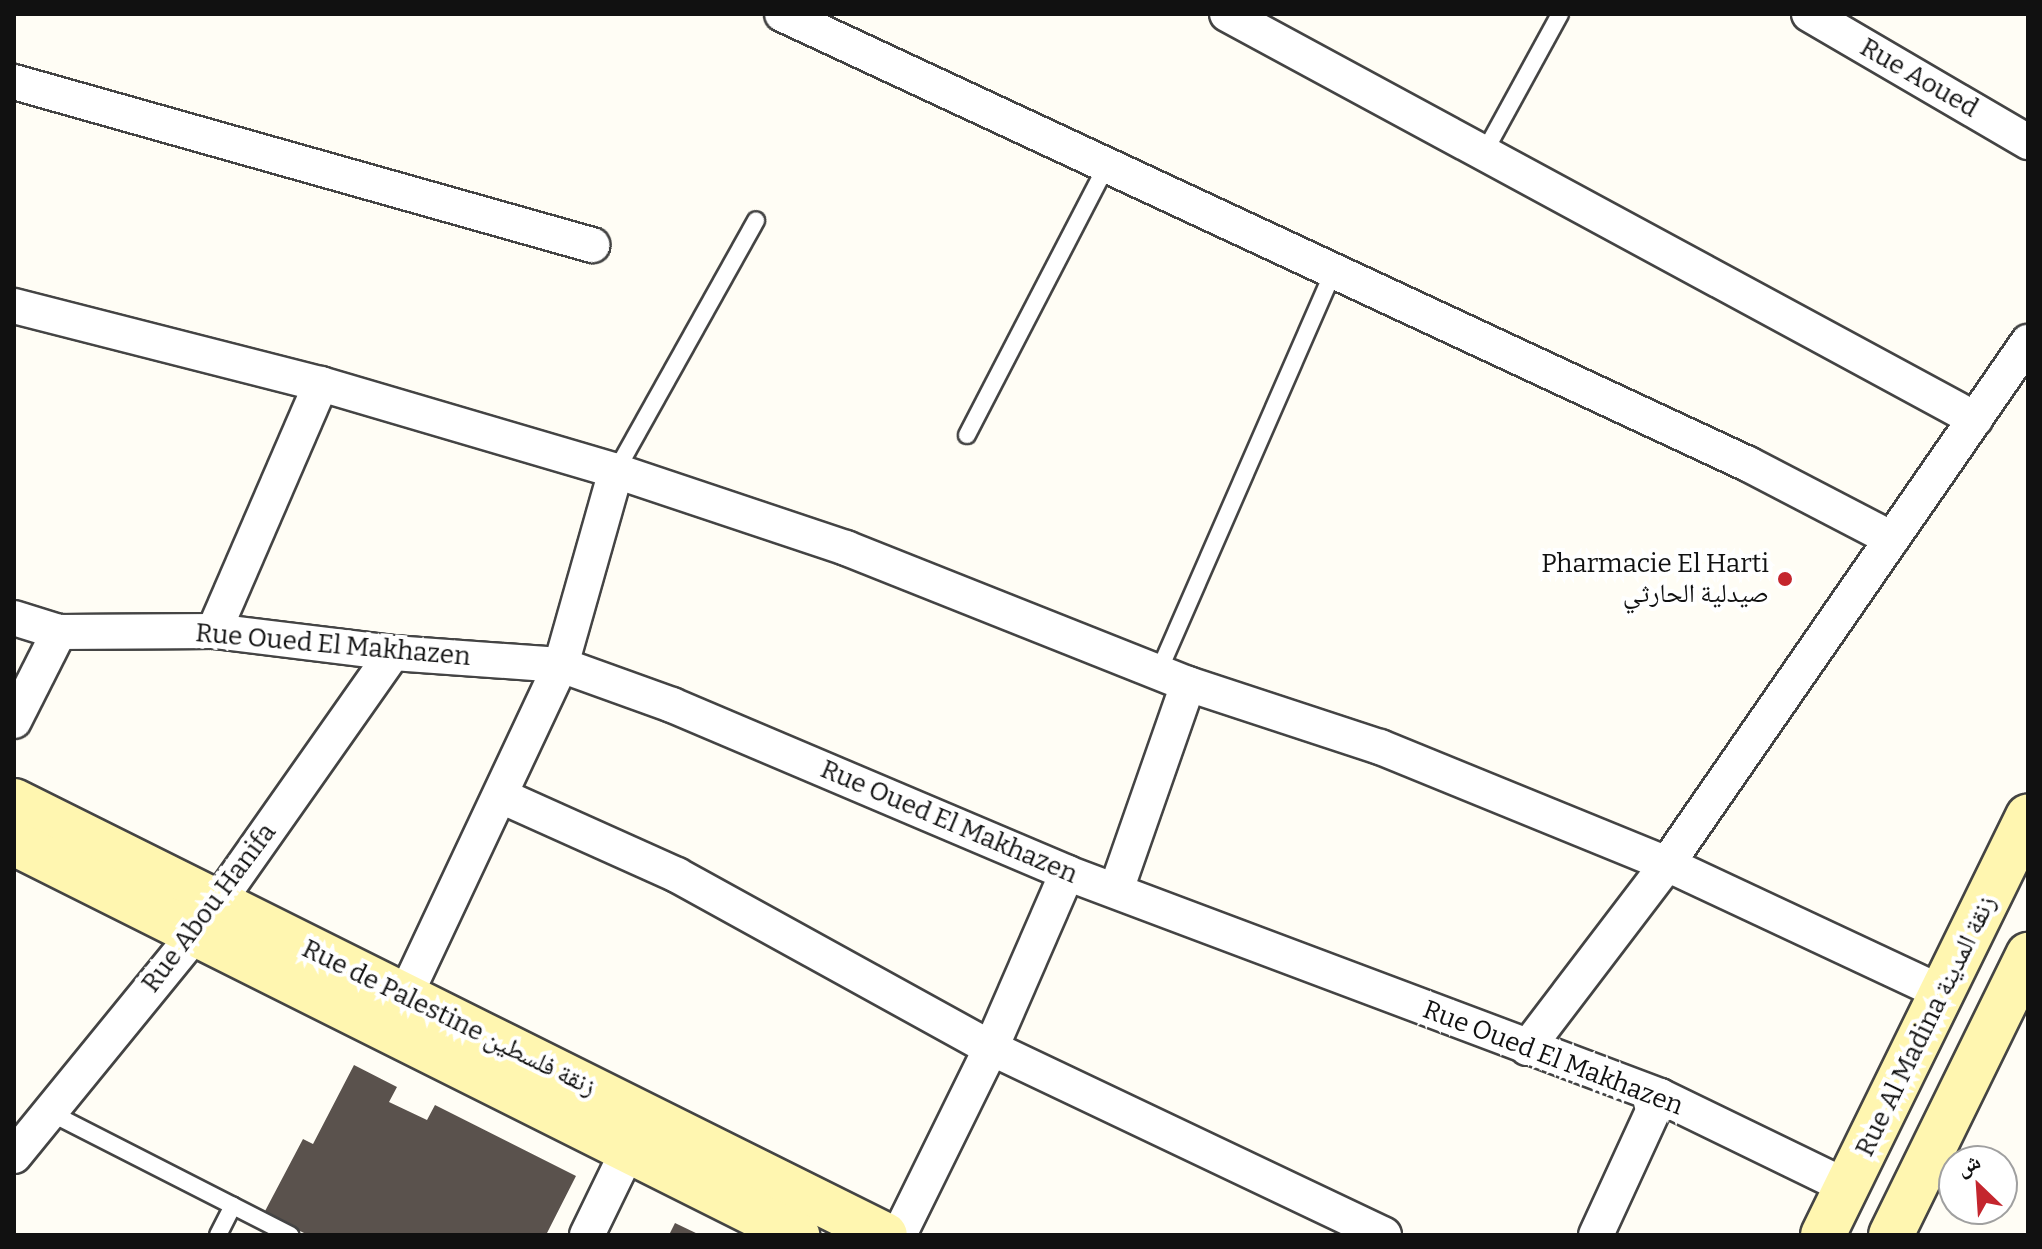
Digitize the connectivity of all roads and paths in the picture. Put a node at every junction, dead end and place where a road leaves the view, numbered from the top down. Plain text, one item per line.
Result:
1 (784, 14) edge
2 (1227, 14) edge
3 (1560, 14) edge
4 (1809, 14) edge
5 (14, 82) edge
6 (2028, 142) edge
7 (1484, 153) junction
8 (1106, 167) junction
9 (756, 221) dead end
10 (592, 245) dead end
11 (1333, 272) junction
12 (14, 306) edge
13 (2028, 342) edge
14 (321, 384) junction
15 (1975, 419) junction
16 (967, 435) dead end
17 (616, 471) junction
18 (1892, 539) junction
19 (14, 618) edge
20 (214, 631) junction
21 (59, 632) junction
22 (393, 653) junction
23 (561, 665) junction
24 (1173, 678) junction
25 (14, 721) edge
26 (501, 796) junction
27 (14, 801) edge
28 (2028, 817) edge
29 (14, 843) edge
30 (1667, 864) junction
31 (1067, 873) junction
32 (1116, 890) junction
33 (207, 918) junction
34 (2028, 955) edge
35 (1942, 993) junction
36 (405, 996) junction
37 (991, 1048) junction
38 (1527, 1048) junction
39 (1660, 1096) junction
40 (49, 1112) junction
41 (637, 1133) junction
42 (14, 1156) edge
43 (1847, 1187) junction
44 (233, 1206) junction
45 (218, 1235) edge
46 (290, 1235) edge
47 (587, 1235) edge
48 (797, 1235) edge
49 (885, 1235) edge
50 (899, 1235) edge
51 (1384, 1235) edge
52 (1596, 1235) edge
53 (1823, 1235) edge
54 (1891, 1235) edge

1 - 8 street
2 - 7 street
3 - 7 lane
4 - 6 street, Rue Aoued
5 - 10 street
7 - 15 street
8 - 11 street
8 - 16 lane
9 - 17 lane
11 - 18 street
11 - 24 lane
12 - 14 street
13 - 15 street
14 - 17 street
14 - 20 street
15 - 18 street
17 - 23 street
17 - 24 street
18 - 30 street
19 - 21 street, Rue Oued El Makhazen
20 - 21 street, Rue Oued El Makhazen
20 - 22 street, Rue Oued El Makhazen
21 - 25 street
22 - 23 street, Rue Oued El Makhazen
22 - 33 street, Rue Abou Hanifa
23 - 26 street
23 - 31 street, Rue Oued El Makhazen
24 - 30 street
24 - 32 street
26 - 36 street
26 - 37 street
27 - 33 street, Rue de Palestine زنقة فلسطين
28 - 35 street, Rue Al Madina زنقة المدينة
29 - 33 street, Rue de Palestine زنقة فلسطين
30 - 35 street
30 - 38 street
31 - 32 street, Rue Oued El Makhazen
31 - 37 street
32 - 38 street, Rue Oued El Makhazen
33 - 36 street, Rue de Palestine زنقة فلسطين
33 - 40 street, Rue Abou Hanifa
33 - 41 street, Rue de Palestine زنقة فلسطين
34 - 54 street
35 - 43 street, Rue Al Madina زنقة المدينة
36 - 41 street, Rue de Palestine زنقة فلسطين
37 - 50 street
37 - 51 street
38 - 39 street, Rue Oued El Makhazen
39 - 43 street, Rue Oued El Makhazen
39 - 52 street
40 - 42 street, Rue Abou Hanifa
40 - 44 lane
41 - 47 street
41 - 48 street, Rue de Palestine زنقة فلسطين
41 - 49 street, Rue de Palestine زنقة فلسطين
43 - 53 street, Rue Al Madina زنقة المدينة
44 - 45 lane
44 - 46 lane

